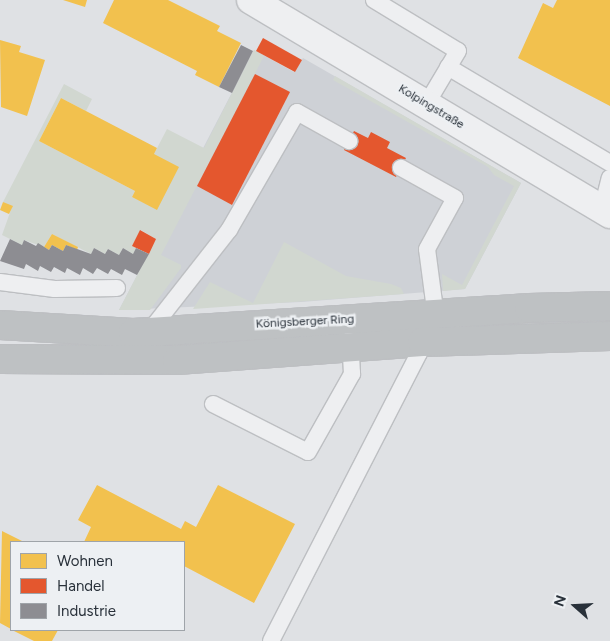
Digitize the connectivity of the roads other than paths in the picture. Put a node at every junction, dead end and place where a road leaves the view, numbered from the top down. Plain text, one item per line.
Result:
1 (251, 0) edge
2 (374, 0) edge
3 (448, 68) junction
4 (426, 105) junction
5 (350, 141) dead end
6 (610, 163) edge
7 (401, 168) dead end
8 (610, 178) edge
9 (606, 212) edge
10 (0, 282) edge
11 (118, 288) dead end
12 (610, 306) edge
13 (431, 314) junction
14 (348, 320) junction
15 (0, 325) edge
16 (148, 332) junction
17 (610, 336) edge
18 (422, 342) junction
19 (351, 348) junction
20 (0, 359) edge
21 (213, 404) dead end
22 (271, 641) edge

1 - 4 street, Kolpingstraße
2 - 3 lane
3 - 4 lane
3 - 6 lane
4 - 9 street, Kolpingstraße
5 - 16 lane
7 - 13 lane
8 - 9 lane
10 - 11 lane
12 - 13 main road, Königsberger Ring
13 - 14 main road, Königsberger Ring
13 - 18 lane
14 - 16 main road, Königsberger Ring
14 - 19 lane
15 - 16 main road, Königsberger Ring
17 - 18 main road
18 - 19 main road
18 - 22 lane
19 - 20 main road
19 - 21 lane

